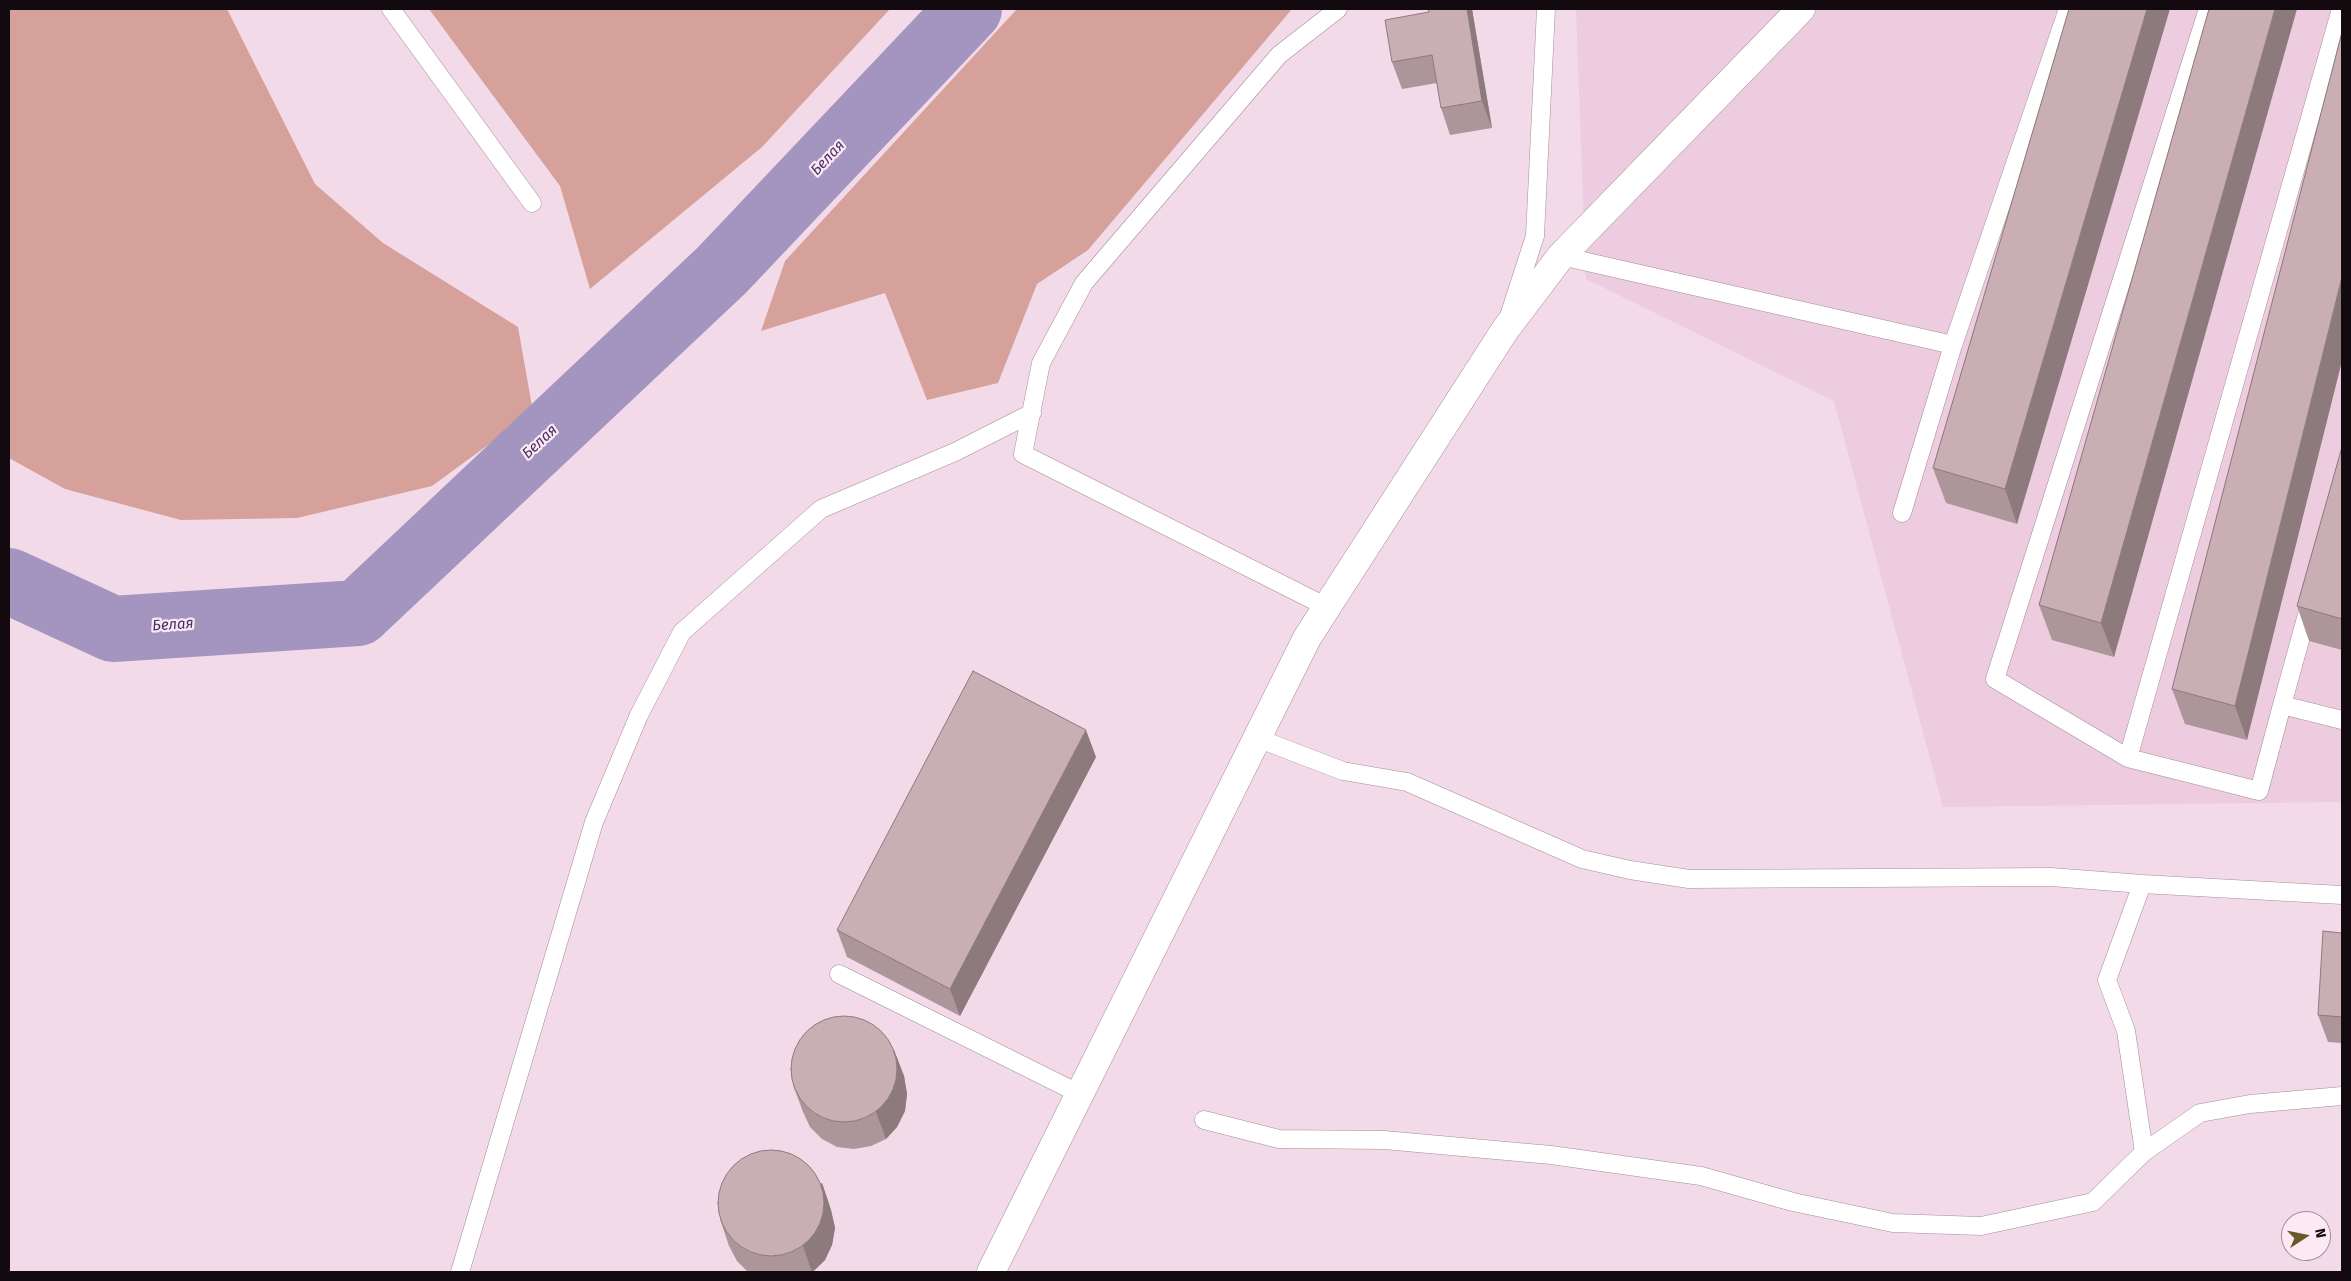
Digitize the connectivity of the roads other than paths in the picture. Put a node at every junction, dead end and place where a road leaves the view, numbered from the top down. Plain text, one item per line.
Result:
1 (391, 9) edge
2 (1338, 9) edge
3 (1546, 9) edge
4 (1801, 9) edge
5 (2068, 9) edge
6 (2208, 9) edge
7 (2341, 9) edge
8 (532, 203) dead end
9 (1561, 256) junction
10 (1505, 330) junction
11 (1953, 344) junction
12 (1032, 413) junction
13 (1902, 512) dead end
14 (2314, 590) edge
15 (1327, 607) junction
16 (2282, 705) junction
17 (2342, 720) edge
18 (1257, 738) junction
19 (2128, 758) junction
20 (2142, 884) junction
21 (2342, 895) edge
22 (839, 974) dead end
23 (1080, 1094) junction
24 (2342, 1096) edge
25 (1204, 1120) dead end
26 (2144, 1152) junction
27 (460, 1272) edge
28 (991, 1272) edge

1 - 8 lane
2 - 12 lane
3 - 10 lane
4 - 9 street
5 - 11 lane
6 - 19 lane
7 - 19 lane
9 - 10 street
9 - 11 lane
10 - 15 street
11 - 13 lane
12 - 15 lane
12 - 27 lane
14 - 16 lane
15 - 18 street
16 - 17 lane
16 - 19 lane
18 - 20 lane
18 - 23 street
20 - 21 lane
20 - 26 lane
22 - 23 lane
23 - 28 street
24 - 26 lane
25 - 26 lane

